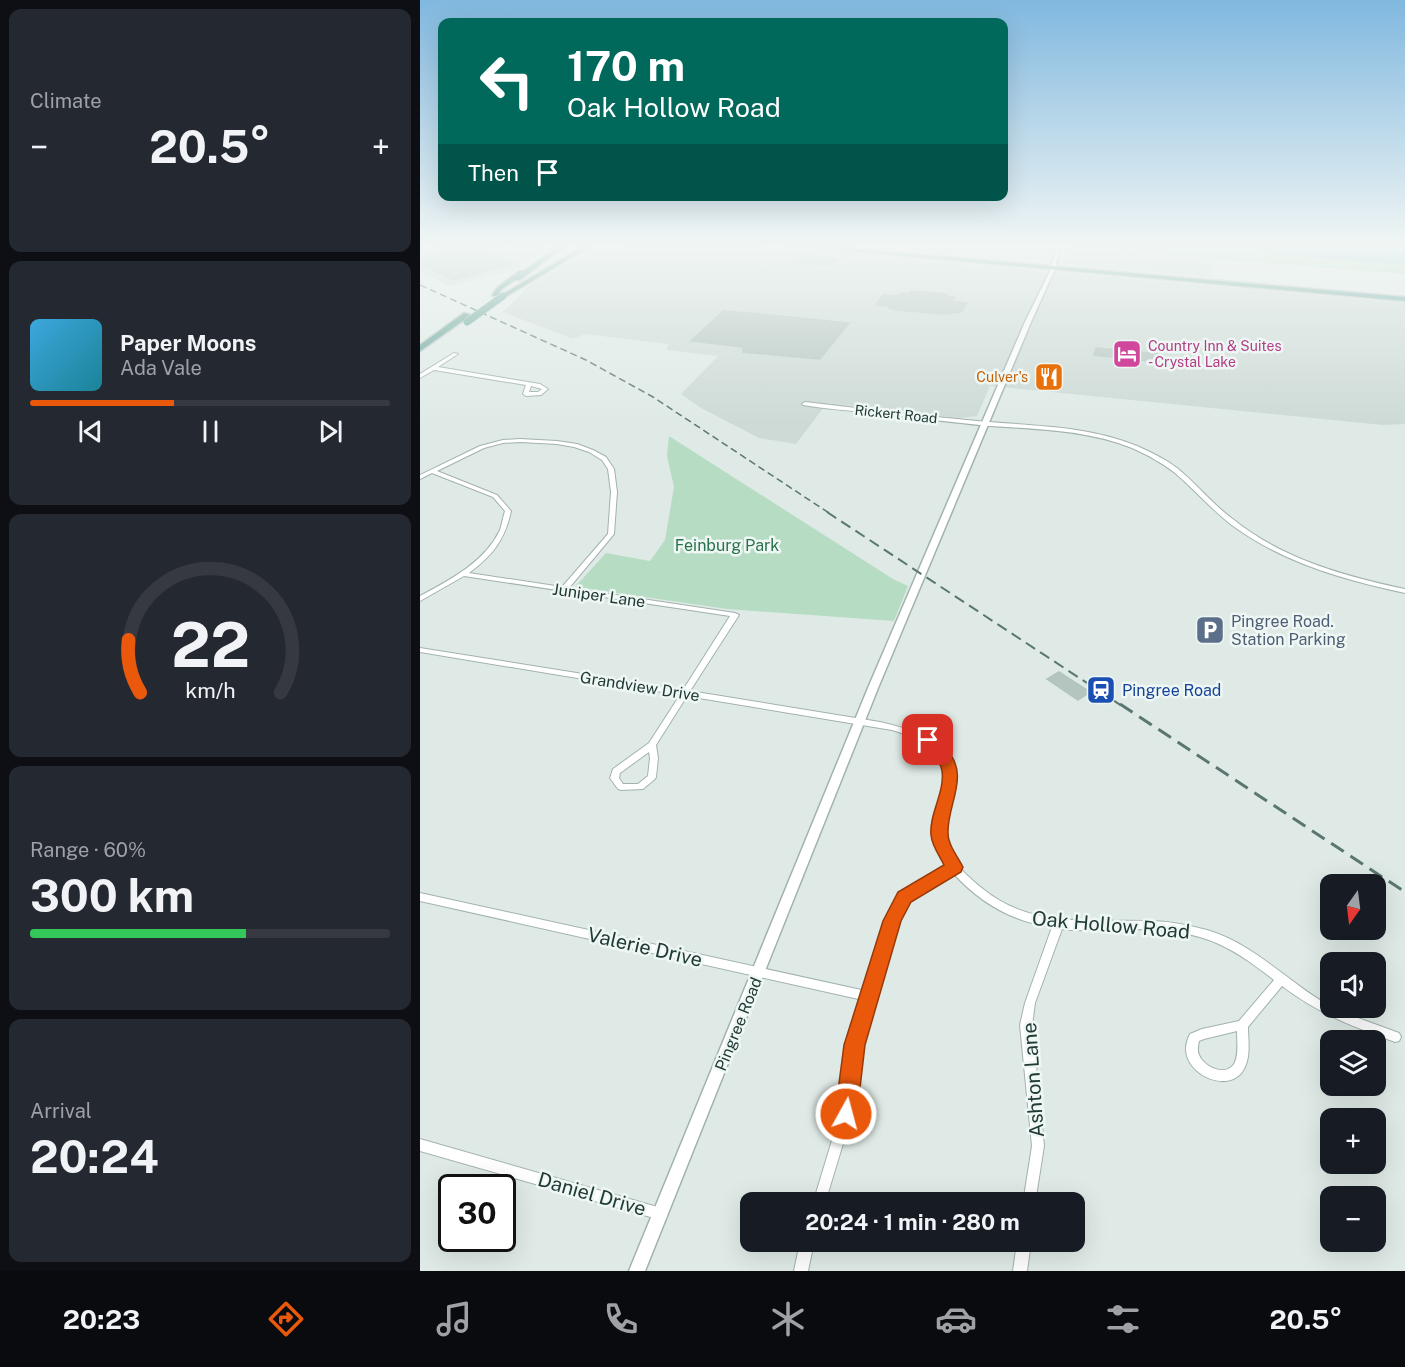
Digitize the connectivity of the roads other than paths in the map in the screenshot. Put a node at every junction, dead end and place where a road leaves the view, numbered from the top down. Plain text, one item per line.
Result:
1 (487, 304) edge
2 (1037, 304) edge
3 (467, 319) junction
4 (420, 349) edge
5 (456, 354) dead end
6 (420, 355) edge
7 (434, 368) junction
8 (420, 376) edge
9 (529, 385) dead end
10 (805, 404) dead end
11 (987, 424) junction
12 (432, 471) junction
13 (420, 477) edge
14 (462, 574) junction
15 (563, 591) junction
16 (1405, 591) edge
17 (420, 599) edge
18 (420, 650) edge
19 (686, 693) junction
20 (861, 723) junction
21 (652, 746) junction
22 (954, 867) junction
23 (420, 897) edge
24 (1058, 925) junction
25 (759, 973) junction
26 (1282, 979) junction
27 (870, 997) junction
28 (1242, 1025) junction
29 (1395, 1037) dead end
30 (420, 1145) edge
31 (822, 1192) edge
32 (1031, 1192) edge
33 (661, 1214) junction
34 (805, 1252) edge
35 (1023, 1252) edge
36 (637, 1271) edge
37 (801, 1271) edge
38 (1020, 1271) edge

1 - 3 main road, bridge
2 - 11 street, Pingree Road
3 - 4 main road
3 - 6 main road
5 - 7 street
7 - 8 street
7 - 9 street
10 - 11 street, Rickert Road
11 - 16 street, Rickert Road
11 - 20 street, Pingree Road
12 - 13 street
12 - 14 street
12 - 15 street
14 - 15 street, Juniper Lane
14 - 17 street
15 - 19 street, Juniper Lane
18 - 19 street, Grandview Drive
19 - 20 street, Grandview Drive
19 - 21 street
20 - 22 street, Oak Hollow Road
20 - 25 street, Pingree Road
21 - 21 street
22 - 24 street, Oak Hollow Road
22 - 27 street
23 - 25 street, Valerie Drive
24 - 26 street, Oak Hollow Road
24 - 32 street, Ashton Lane
25 - 27 street, Valerie Drive
25 - 33 street, Pingree Road
26 - 28 street
26 - 29 street, Oak Hollow Road
27 - 31 street
28 - 28 street
30 - 33 street, Daniel Drive
33 - 36 street, Pingree Road
34 - 37 street
35 - 38 street

